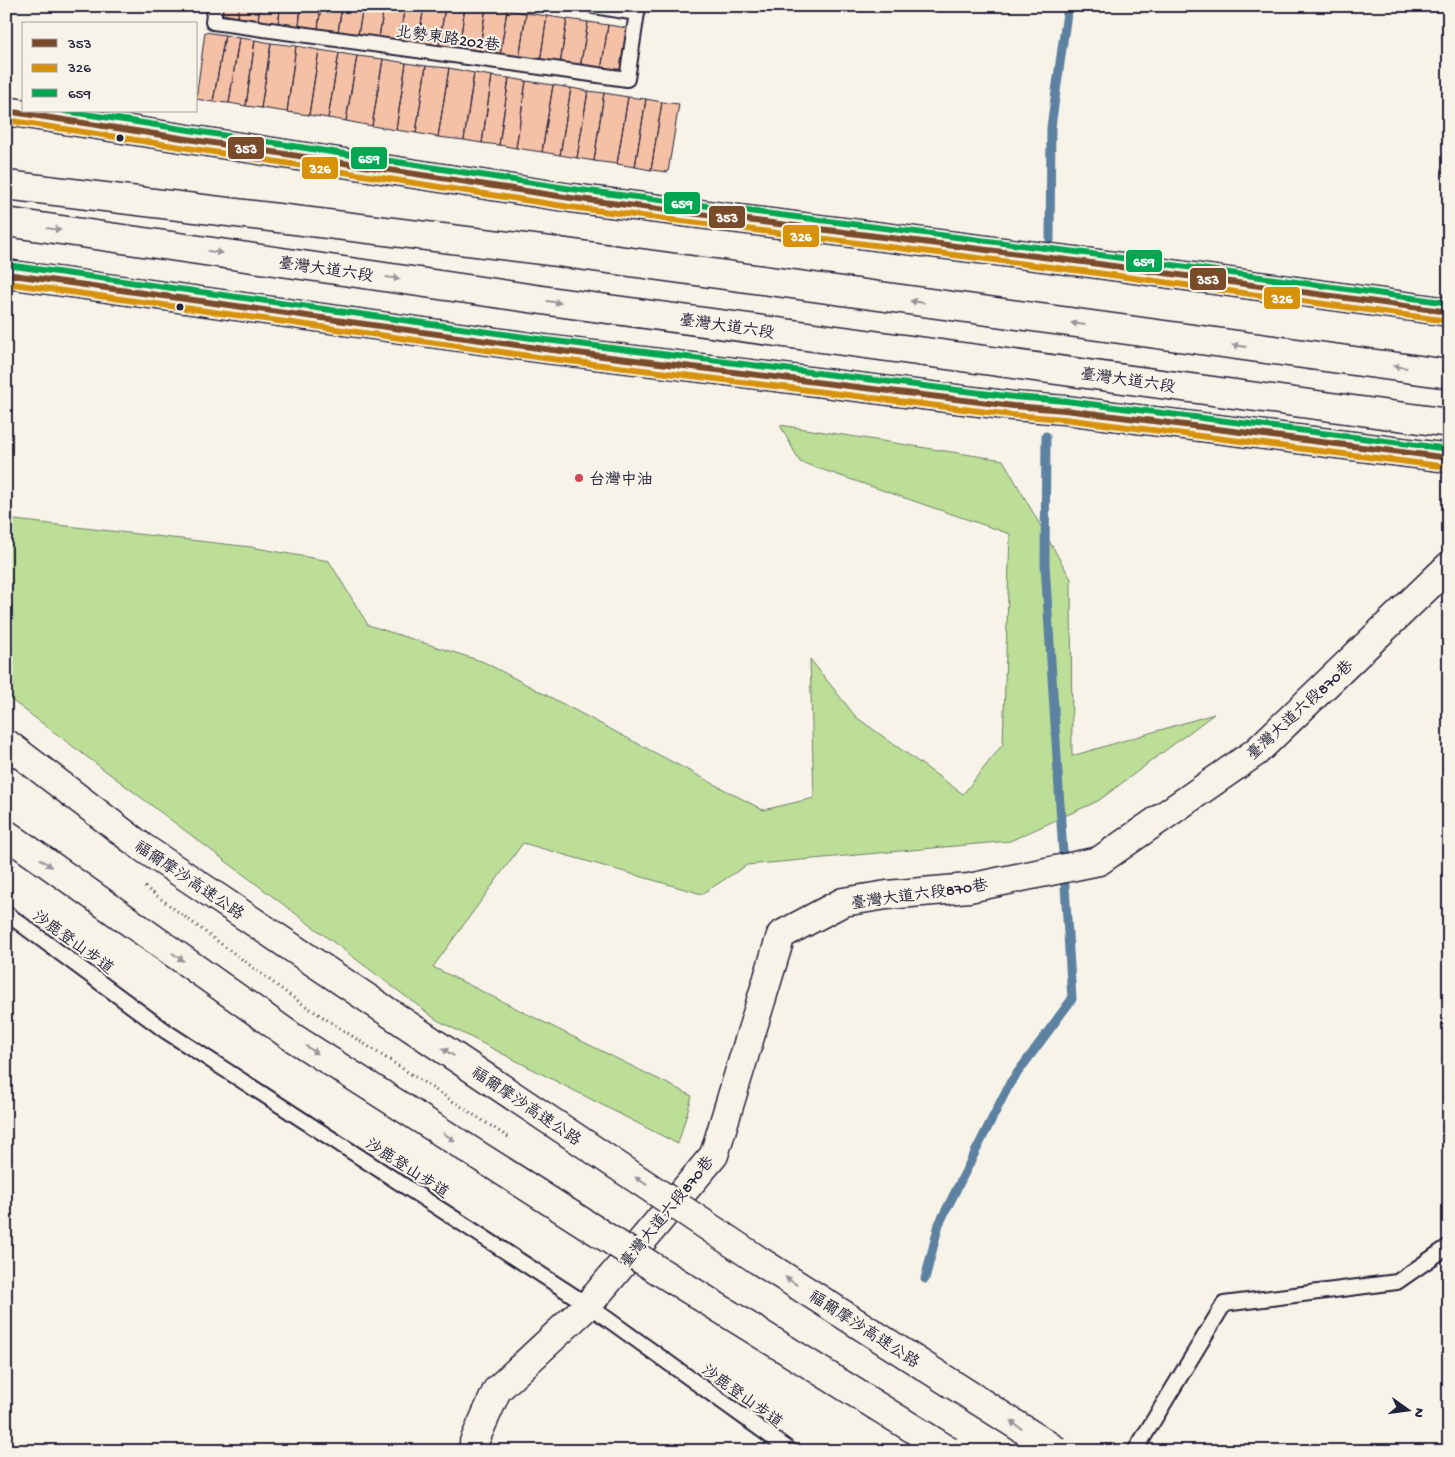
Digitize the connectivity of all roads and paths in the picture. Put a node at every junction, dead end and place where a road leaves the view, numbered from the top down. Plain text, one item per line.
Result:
1 (215, 6) edge
2 (594, 6) edge
3 (638, 9) edge
4 (6, 111) edge
5 (6, 185) edge
6 (6, 222) edge
7 (6, 274) edge
8 (1449, 312) edge
9 (1449, 374) edge
10 (1449, 423) edge
11 (1449, 458) edge
12 (1449, 566) edge
13 (6, 744) edge
14 (6, 783) edge
15 (22, 795) dead end
16 (6, 834) edge
17 (139, 882) dead end
18 (6, 913) edge
19 (510, 1139) dead end
20 (1449, 1246) edge
21 (588, 1305) junction
22 (882, 1443) dead end
23 (474, 1451) edge
24 (791, 1451) edge
25 (878, 1451) edge
26 (949, 1451) edge
27 (1057, 1451) edge
28 (1136, 1451) edge

1 - 3 lane, 北勢東路202巷
2 - 3 lane, 北勢東路202巷
4 - 8 main road
9 -> 5 main road
6 -> 10 main road, 臺灣大道六段
7 - 11 main road
12 - 21 main road, 臺灣大道六段870巷
27 -> 13 main road, 福爾摩沙高速公路, bridge
14 - 15 path
16 -> 26 main road, bridge
17 - 19 path
18 - 21 lane, 沙鹿登山步道
20 - 28 lane
21 - 23 main road, 臺灣大道六段870巷
21 - 24 lane, 沙鹿登山步道
22 - 25 path

